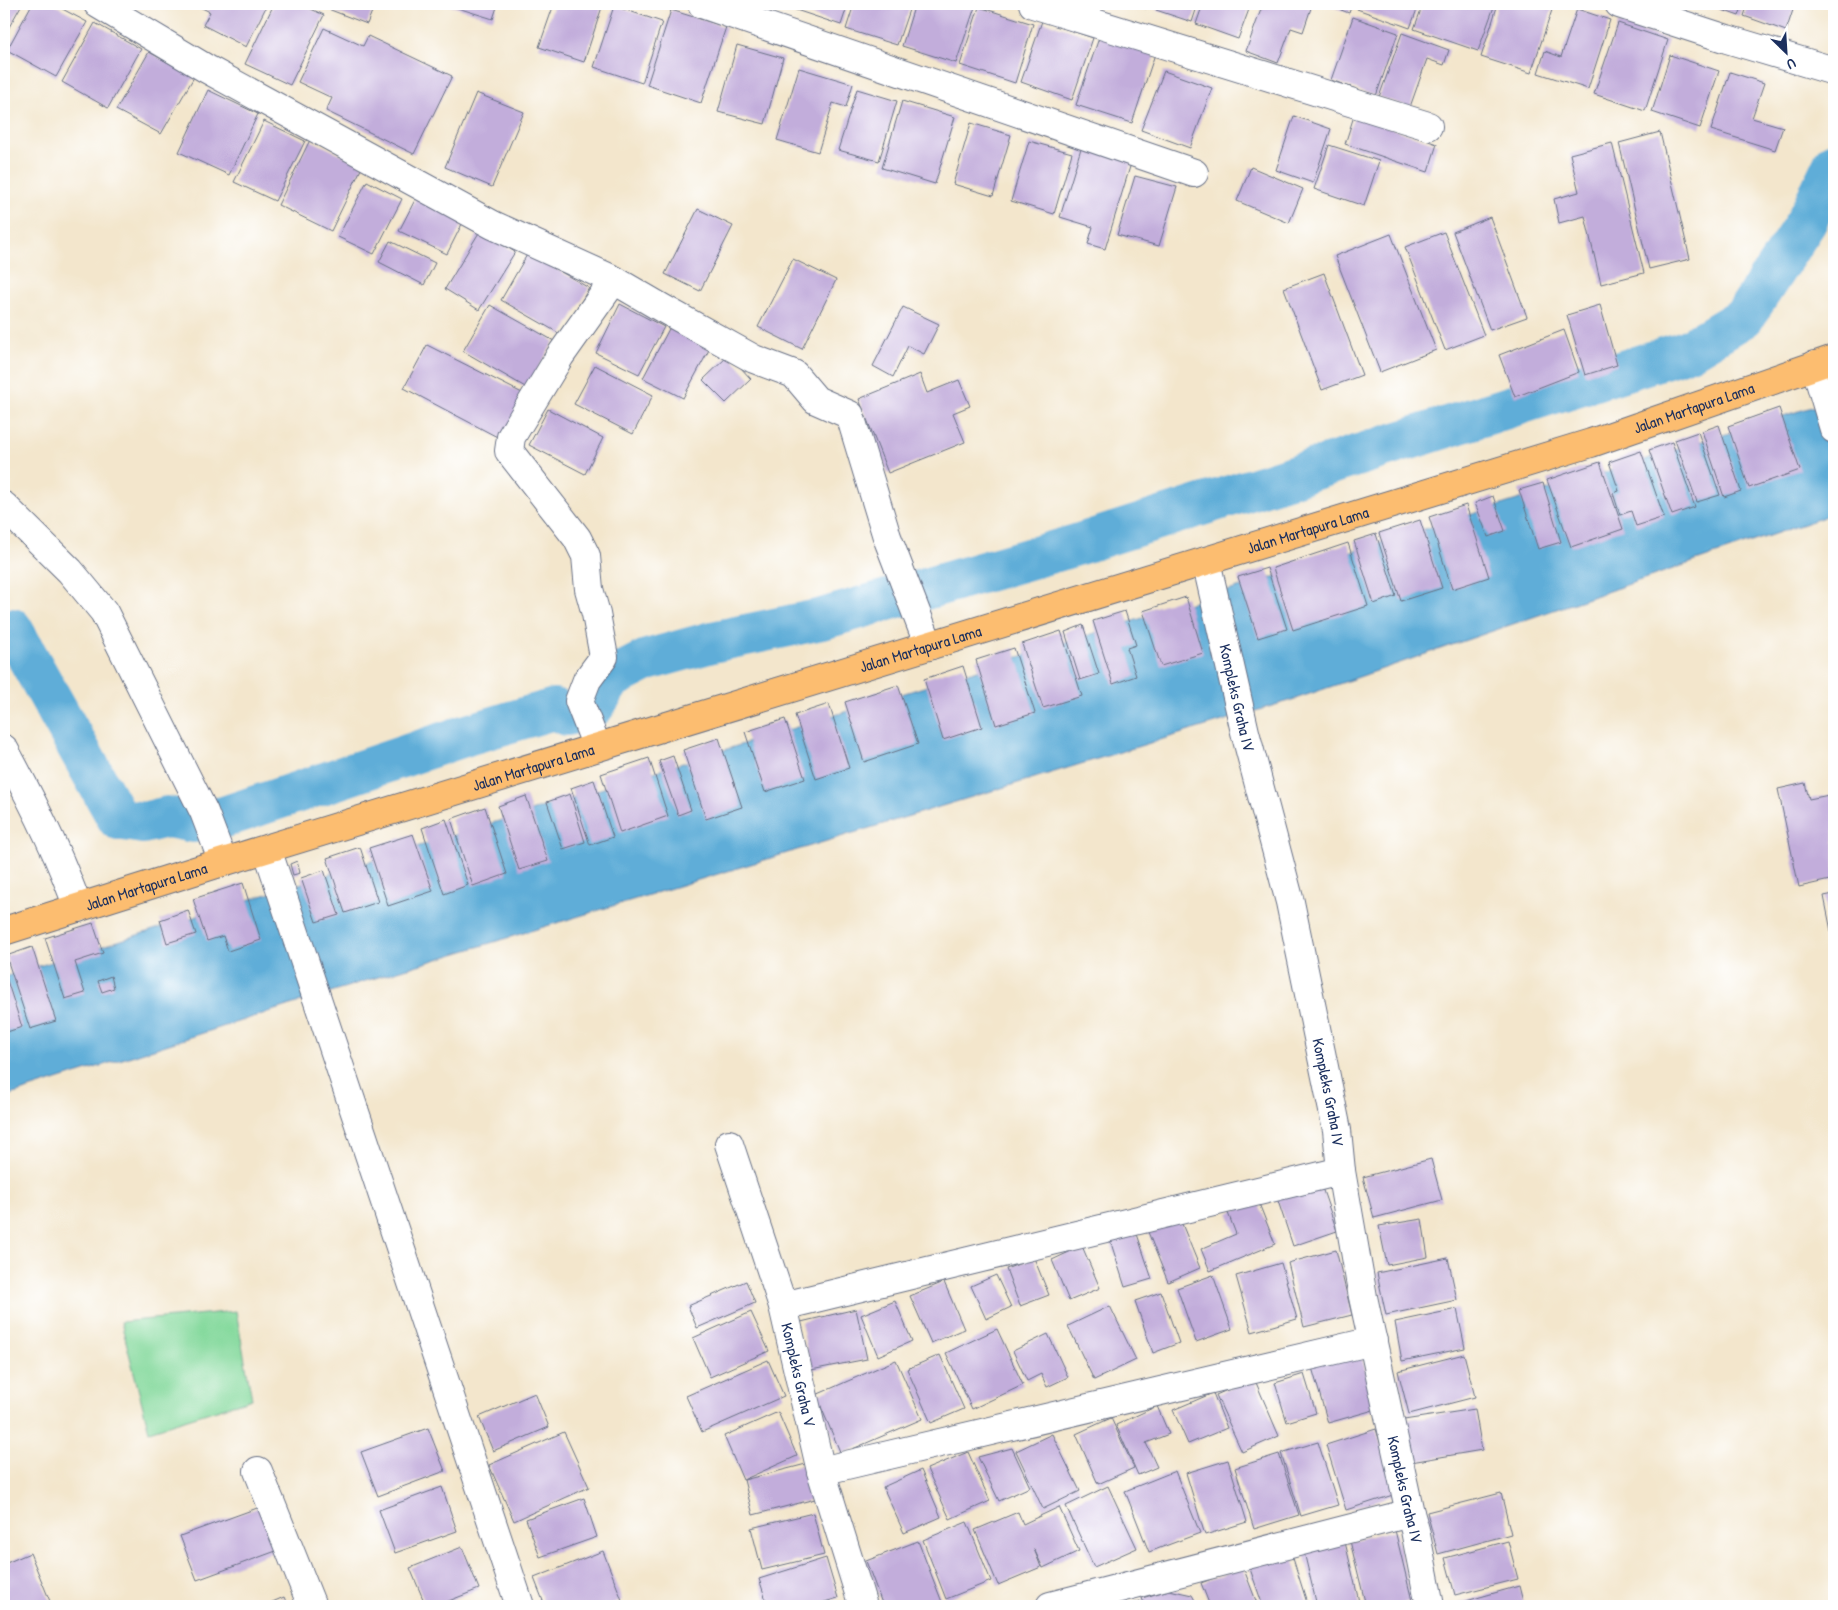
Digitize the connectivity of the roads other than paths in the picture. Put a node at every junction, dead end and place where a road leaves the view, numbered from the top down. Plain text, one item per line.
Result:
1 (98, 4) edge
2 (702, 4) edge
3 (1033, 4) edge
4 (1619, 4) edge
5 (1834, 71) edge
6 (1428, 126) dead end
7 (1194, 173) dead end
8 (614, 280) junction
9 (1824, 371) edge
10 (1834, 429) edge
11 (4, 506) edge
12 (1209, 572) junction
13 (929, 646) junction
14 (597, 747) junction
15 (4, 749) edge
16 (223, 862) junction
17 (271, 862) junction
18 (78, 908) junction
19 (4, 931) edge
20 (729, 1144) dead end
21 (1341, 1171) junction
22 (783, 1306) junction
23 (1373, 1341) junction
24 (258, 1471) dead end
25 (821, 1471) junction
26 (1410, 1513) junction
27 (312, 1606) edge
28 (520, 1606) edge
29 (863, 1606) edge
30 (1050, 1606) edge
31 (1430, 1606) edge

1 - 8 street
2 - 7 street
3 - 6 street
4 - 5 street
8 - 13 street
8 - 14 street
9 - 10 street
9 - 12 main road, Jalan Martapura Lama
11 - 16 street
12 - 13 main road, Jalan Martapura Lama
12 - 21 street, Kompleks Graha IV
13 - 14 main road, Jalan Martapura Lama
14 - 17 main road, Jalan Martapura Lama
15 - 18 street
16 - 17 main road, Jalan Martapura Lama
16 - 18 main road, Jalan Martapura Lama
17 - 28 street
18 - 19 main road, Jalan Martapura Lama
20 - 22 street, Kompleks Graha V
21 - 22 street
21 - 23 street, Kompleks Graha IV
22 - 25 street, Kompleks Graha V
23 - 25 street
23 - 26 street, Kompleks Graha IV
24 - 27 street
25 - 29 street, Kompleks Graha V
26 - 30 street
26 - 31 street, Kompleks Graha IV

